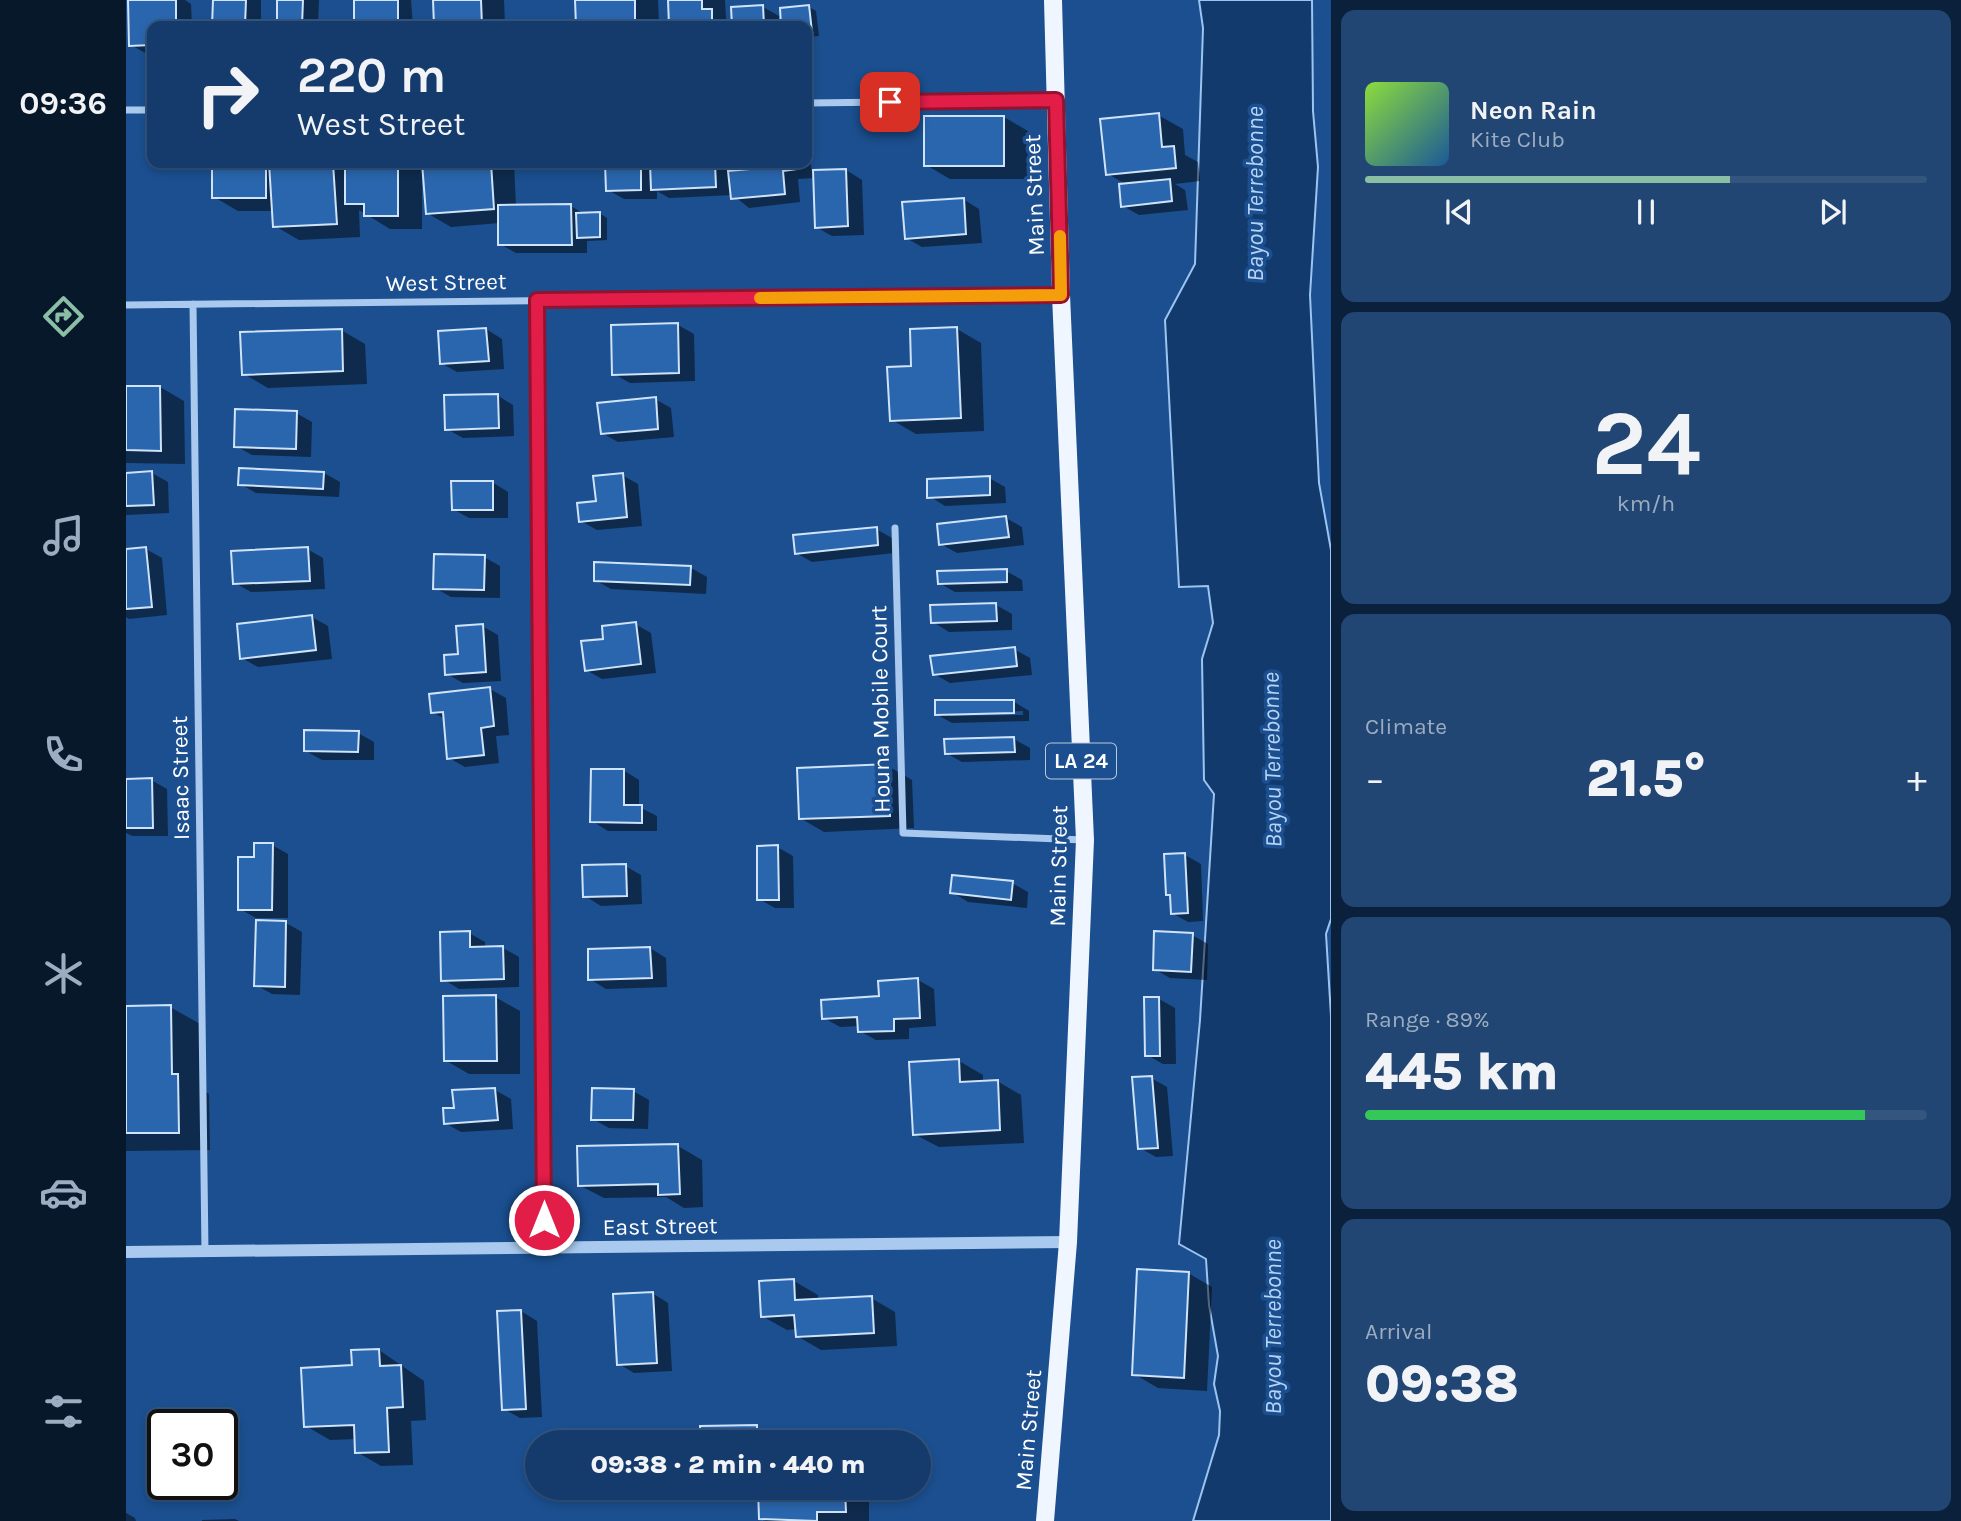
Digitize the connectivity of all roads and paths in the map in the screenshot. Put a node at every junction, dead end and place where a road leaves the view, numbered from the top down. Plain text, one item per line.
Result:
1 (1053, 0) edge
2 (1056, 100) junction
3 (812, 103) edge
4 (126, 110) edge
5 (147, 110) edge
6 (1061, 295) junction
7 (537, 300) junction
8 (194, 304) junction
9 (126, 305) edge
10 (895, 528) dead end
11 (1085, 840) junction
12 (1068, 1242) junction
13 (544, 1248) junction
14 (126, 1252) edge
15 (205, 1252) junction
16 (1045, 1521) edge

1 - 2 main road, Main Street / LA 24
2 - 3 street
2 - 6 main road, Main Street / LA 24
4 - 5 street
6 - 7 street, West Street
6 - 11 main road, Main Street / LA 24
7 - 8 street, West Street
7 - 13 street
8 - 9 street, West Street
8 - 15 street, Isaac Street
10 - 11 street, Houna Mobile Court
11 - 12 main road, Main Street / LA 24
12 - 13 street, East Street
12 - 16 main road, Main Street / LA 24
13 - 15 street, East Street
14 - 15 street, East Street

